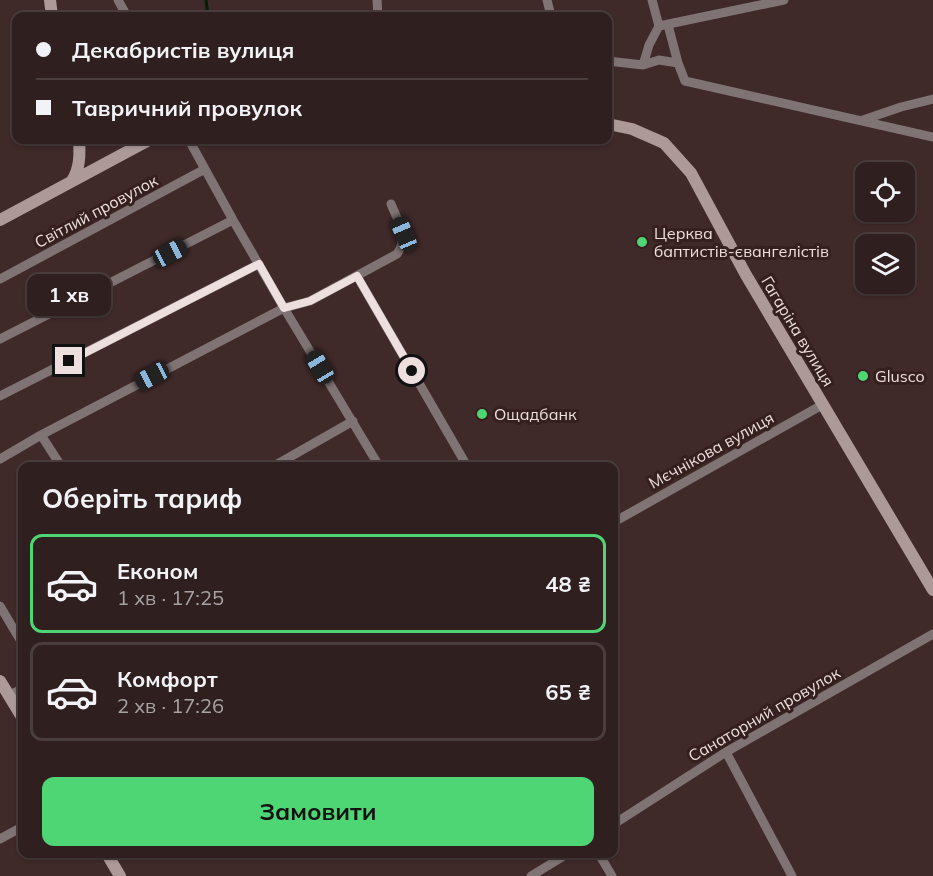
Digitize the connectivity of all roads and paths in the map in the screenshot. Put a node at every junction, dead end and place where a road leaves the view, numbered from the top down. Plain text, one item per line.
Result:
1 (652, 0) edge
2 (784, 0) edge
3 (663, 25) junction
4 (612, 62) edge
5 (678, 63) junction
6 (643, 65) junction
7 (933, 99) edge
8 (861, 121) junction
9 (612, 125) edge
10 (933, 137) edge
11 (79, 144) edge
12 (141, 144) edge
13 (191, 144) edge
14 (205, 169) junction
15 (72, 181) junction
16 (391, 204) dead end
17 (0, 220) edge
18 (233, 220) junction
19 (259, 264) junction
20 (357, 276) junction
21 (0, 279) edge
22 (284, 308) junction
23 (0, 339) edge
24 (0, 396) edge
25 (822, 405) junction
26 (353, 421) junction
27 (41, 435) junction
28 (0, 459) edge
29 (58, 462) edge
30 (281, 462) edge
31 (377, 462) edge
32 (464, 462) edge
33 (618, 520) edge
34 (933, 590) edge
35 (0, 606) edge
36 (933, 634) edge
37 (18, 636) edge
38 (0, 681) edge
39 (18, 691) edge
40 (9, 695) junction
41 (18, 710) edge
42 (726, 752) junction
43 (618, 821) edge
44 (18, 829) edge
45 (0, 839) edge
46 (109, 858) edge
47 (560, 858) edge
48 (601, 858) edge
49 (120, 876) edge
50 (531, 876) edge
51 (612, 876) edge
52 (792, 876) edge

1 - 3 street
2 - 3 street
3 - 5 street
3 - 6 street
4 - 6 street
5 - 6 street
5 - 8 street
7 - 8 street
8 - 10 street
9 - 25 main road, Гагаріна вулиця
11 - 15 main road
12 - 15 main road
13 - 14 street
14 - 18 street
14 - 21 street, Світлий провулок
15 - 17 main road
16 - 20 street
18 - 19 street
18 - 23 street
19 - 22 street
19 - 24 street
20 - 22 street
20 - 32 street
22 - 26 street
22 - 27 street
25 - 33 street, Мєчнікова вулиця
25 - 34 main road, Гагаріна вулиця
26 - 30 street
26 - 31 street
27 - 28 street
27 - 29 street
35 - 37 street
36 - 42 street, Санаторний провулок
38 - 40 main road
39 - 40 street
40 - 41 main road
42 - 43 street, Санаторний провулок
42 - 52 street
44 - 45 street
46 - 49 main road
47 - 50 street
48 - 51 street

